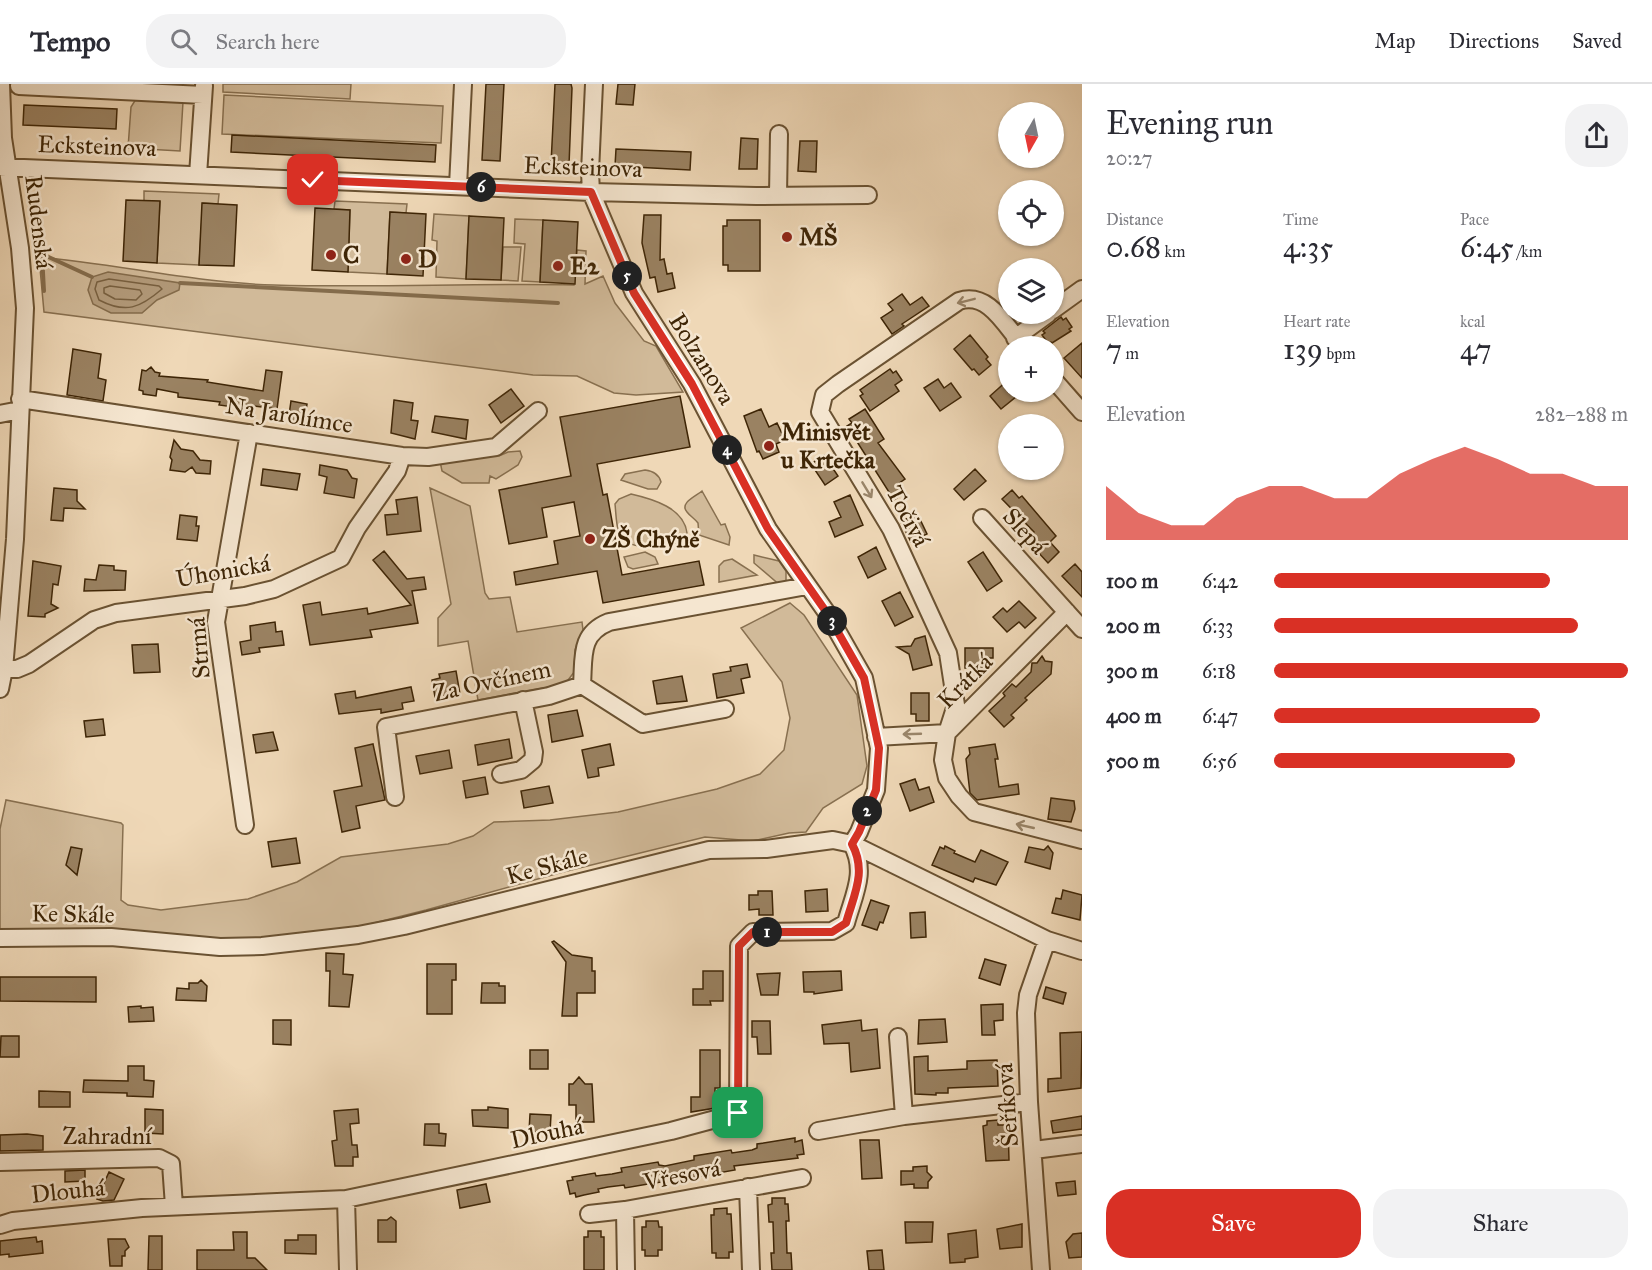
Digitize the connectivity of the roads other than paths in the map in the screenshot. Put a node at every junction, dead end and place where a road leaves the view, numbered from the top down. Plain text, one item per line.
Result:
1 (1, 84) edge
2 (463, 84) edge
3 (594, 84) edge
4 (19, 86) dead end
5 (125, 88) edge
6 (204, 89) edge
7 (779, 134) dead end
8 (4, 167) edge
9 (198, 175) junction
10 (458, 186) junction
11 (591, 192) junction
12 (777, 195) junction
13 (868, 195) dead end
14 (1082, 289) edge
15 (1064, 302) edge
16 (1038, 324) edge
17 (1014, 336) edge
18 (1025, 336) edge
19 (1064, 392) edge
20 (20, 405) junction
21 (538, 411) dead end
22 (1082, 412) edge
23 (0, 414) edge
24 (249, 433) junction
25 (402, 456) junction
26 (982, 518) dead end
27 (807, 586) junction
28 (220, 601) junction
29 (1067, 612) junction
30 (1082, 629) edge
31 (4, 669) junction
32 (582, 685) junction
33 (0, 689) edge
34 (523, 700) junction
35 (725, 709) dead end
36 (947, 733) junction
37 (876, 737) junction
38 (501, 774) dead end
39 (395, 797) dead end
40 (245, 825) dead end
41 (1082, 840) edge
42 (852, 844) junction
43 (0, 938) edge
44 (1047, 940) junction
45 (1082, 951) edge
46 (898, 1037) dead end
47 (1029, 1102) junction
48 (904, 1116) junction
49 (818, 1131) dead end
50 (1082, 1144) edge
51 (1034, 1150) junction
52 (0, 1162) edge
53 (802, 1178) dead end
54 (748, 1187) junction
55 (346, 1199) junction
56 (174, 1206) junction
57 (625, 1210) junction
58 (589, 1214) dead end
59 (0, 1224) edge
60 (348, 1270) edge
61 (626, 1270) edge
62 (751, 1270) edge
63 (1041, 1270) edge

1 - 8 street, Rudenská
2 - 10 street
3 - 11 street
4 - 5 street
5 - 6 street
6 - 9 street
7 - 12 street
8 - 9 street, Ecksteinova
8 - 20 street, Rudenská
9 - 10 street, Ecksteinova
10 - 11 street, Ecksteinova
11 - 12 street, Ecksteinova
11 - 27 street, Bolzanova
12 - 13 street, Ecksteinova
14 - 15 street
16 - 18 street
17 -> 36 street, Točivá
19 - 22 street
20 - 23 street, Na Jarolímce
20 - 24 street, Na Jarolímce
20 - 31 street, Rudenská
21 - 25 street, Na Jarolímce
24 - 25 street, Na Jarolímce
24 - 28 street, Strmá
25 - 28 street, Úhonická
26 - 29 street, Slepá
27 - 32 street, Za Ovčínem
27 - 37 street, Bolzanova
28 - 31 street, Úhonická
28 - 40 street, Strmá
29 - 30 street, Slepá
29 - 36 street, Krátká
31 - 33 street, Rudenská
32 - 34 street, Za Ovčínem
32 - 35 street
34 - 38 street
34 - 39 street, Za Ovčínem
36 -> 37 street, Krátká
41 -> 36 street, Točivá
37 - 42 street, Bolzanova
42 - 43 street, Ke Skále
42 - 44 street, Ke Skále
42 - 55 street, Dlouhá
44 - 45 street, Ke Skále
44 - 47 street, Šeříková
46 - 48 street
47 - 48 street
47 - 51 street, Šeříková
48 - 49 street
50 - 51 street
51 - 63 street, Šeříková
52 - 56 street, Zahradní
53 - 54 street, Vřesová
54 - 57 street, Vřesová
54 - 62 street, Vřesová
55 - 56 street, Dlouhá
55 - 60 street
56 - 59 street, Dlouhá
57 - 58 street, Vřesová
57 - 61 street, Vřesová

